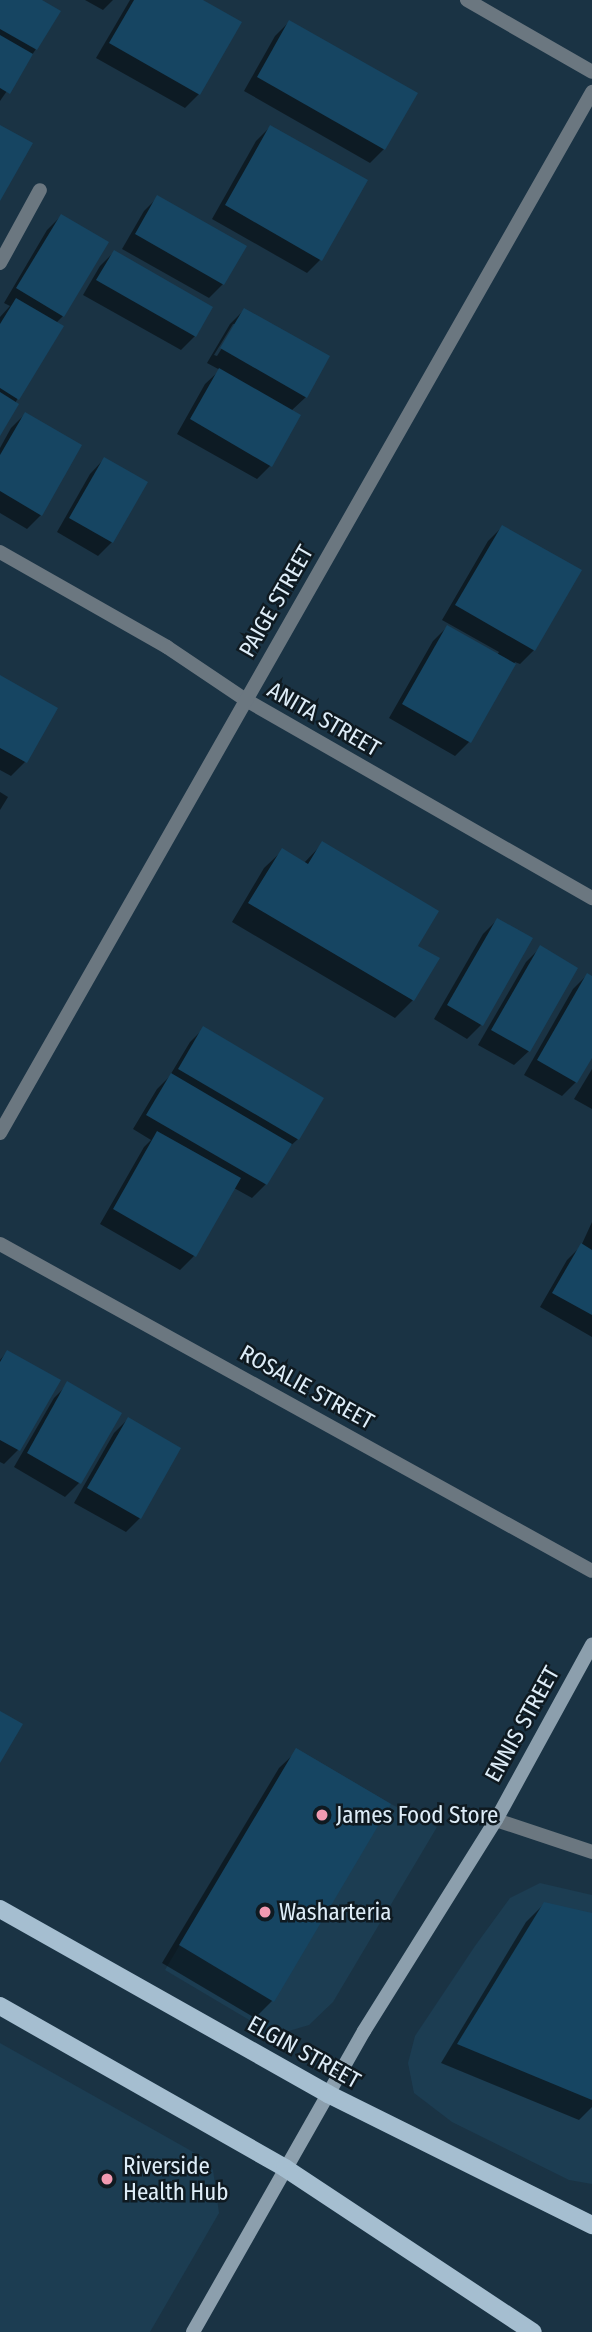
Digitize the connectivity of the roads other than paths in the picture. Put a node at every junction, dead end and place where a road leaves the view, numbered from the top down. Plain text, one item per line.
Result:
1 (467, 0) edge
2 (592, 72) edge
3 (592, 92) edge
4 (40, 190) dead end
5 (0, 263) edge
6 (0, 552) edge
7 (246, 700) junction
8 (592, 898) edge
9 (0, 1133) edge
10 (0, 1244) edge
11 (592, 1571) edge
12 (592, 1645) edge
13 (496, 1820) junction
14 (592, 1852) edge
15 (0, 1909) edge
16 (0, 2006) edge
17 (328, 2094) junction
18 (285, 2168) junction
19 (592, 2225) edge
20 (193, 2332) edge
21 (533, 2332) edge

1 - 2 street
3 - 7 street, PAIGE STREET
4 - 5 street
6 - 7 street, ANITA STREET
7 - 8 street, ANITA STREET
7 - 9 street, PAIGE STREET
10 - 11 street, ROSALIE STREET
12 - 13 street, ENNIS STREET
13 - 14 street
13 - 17 street, ENNIS STREET
15 - 17 main road, ELGIN STREET
16 - 18 main road
17 - 18 street, ENNIS STREET
17 - 19 main road, ELGIN STREET
18 - 20 street, ENNIS STREET
18 - 21 main road

